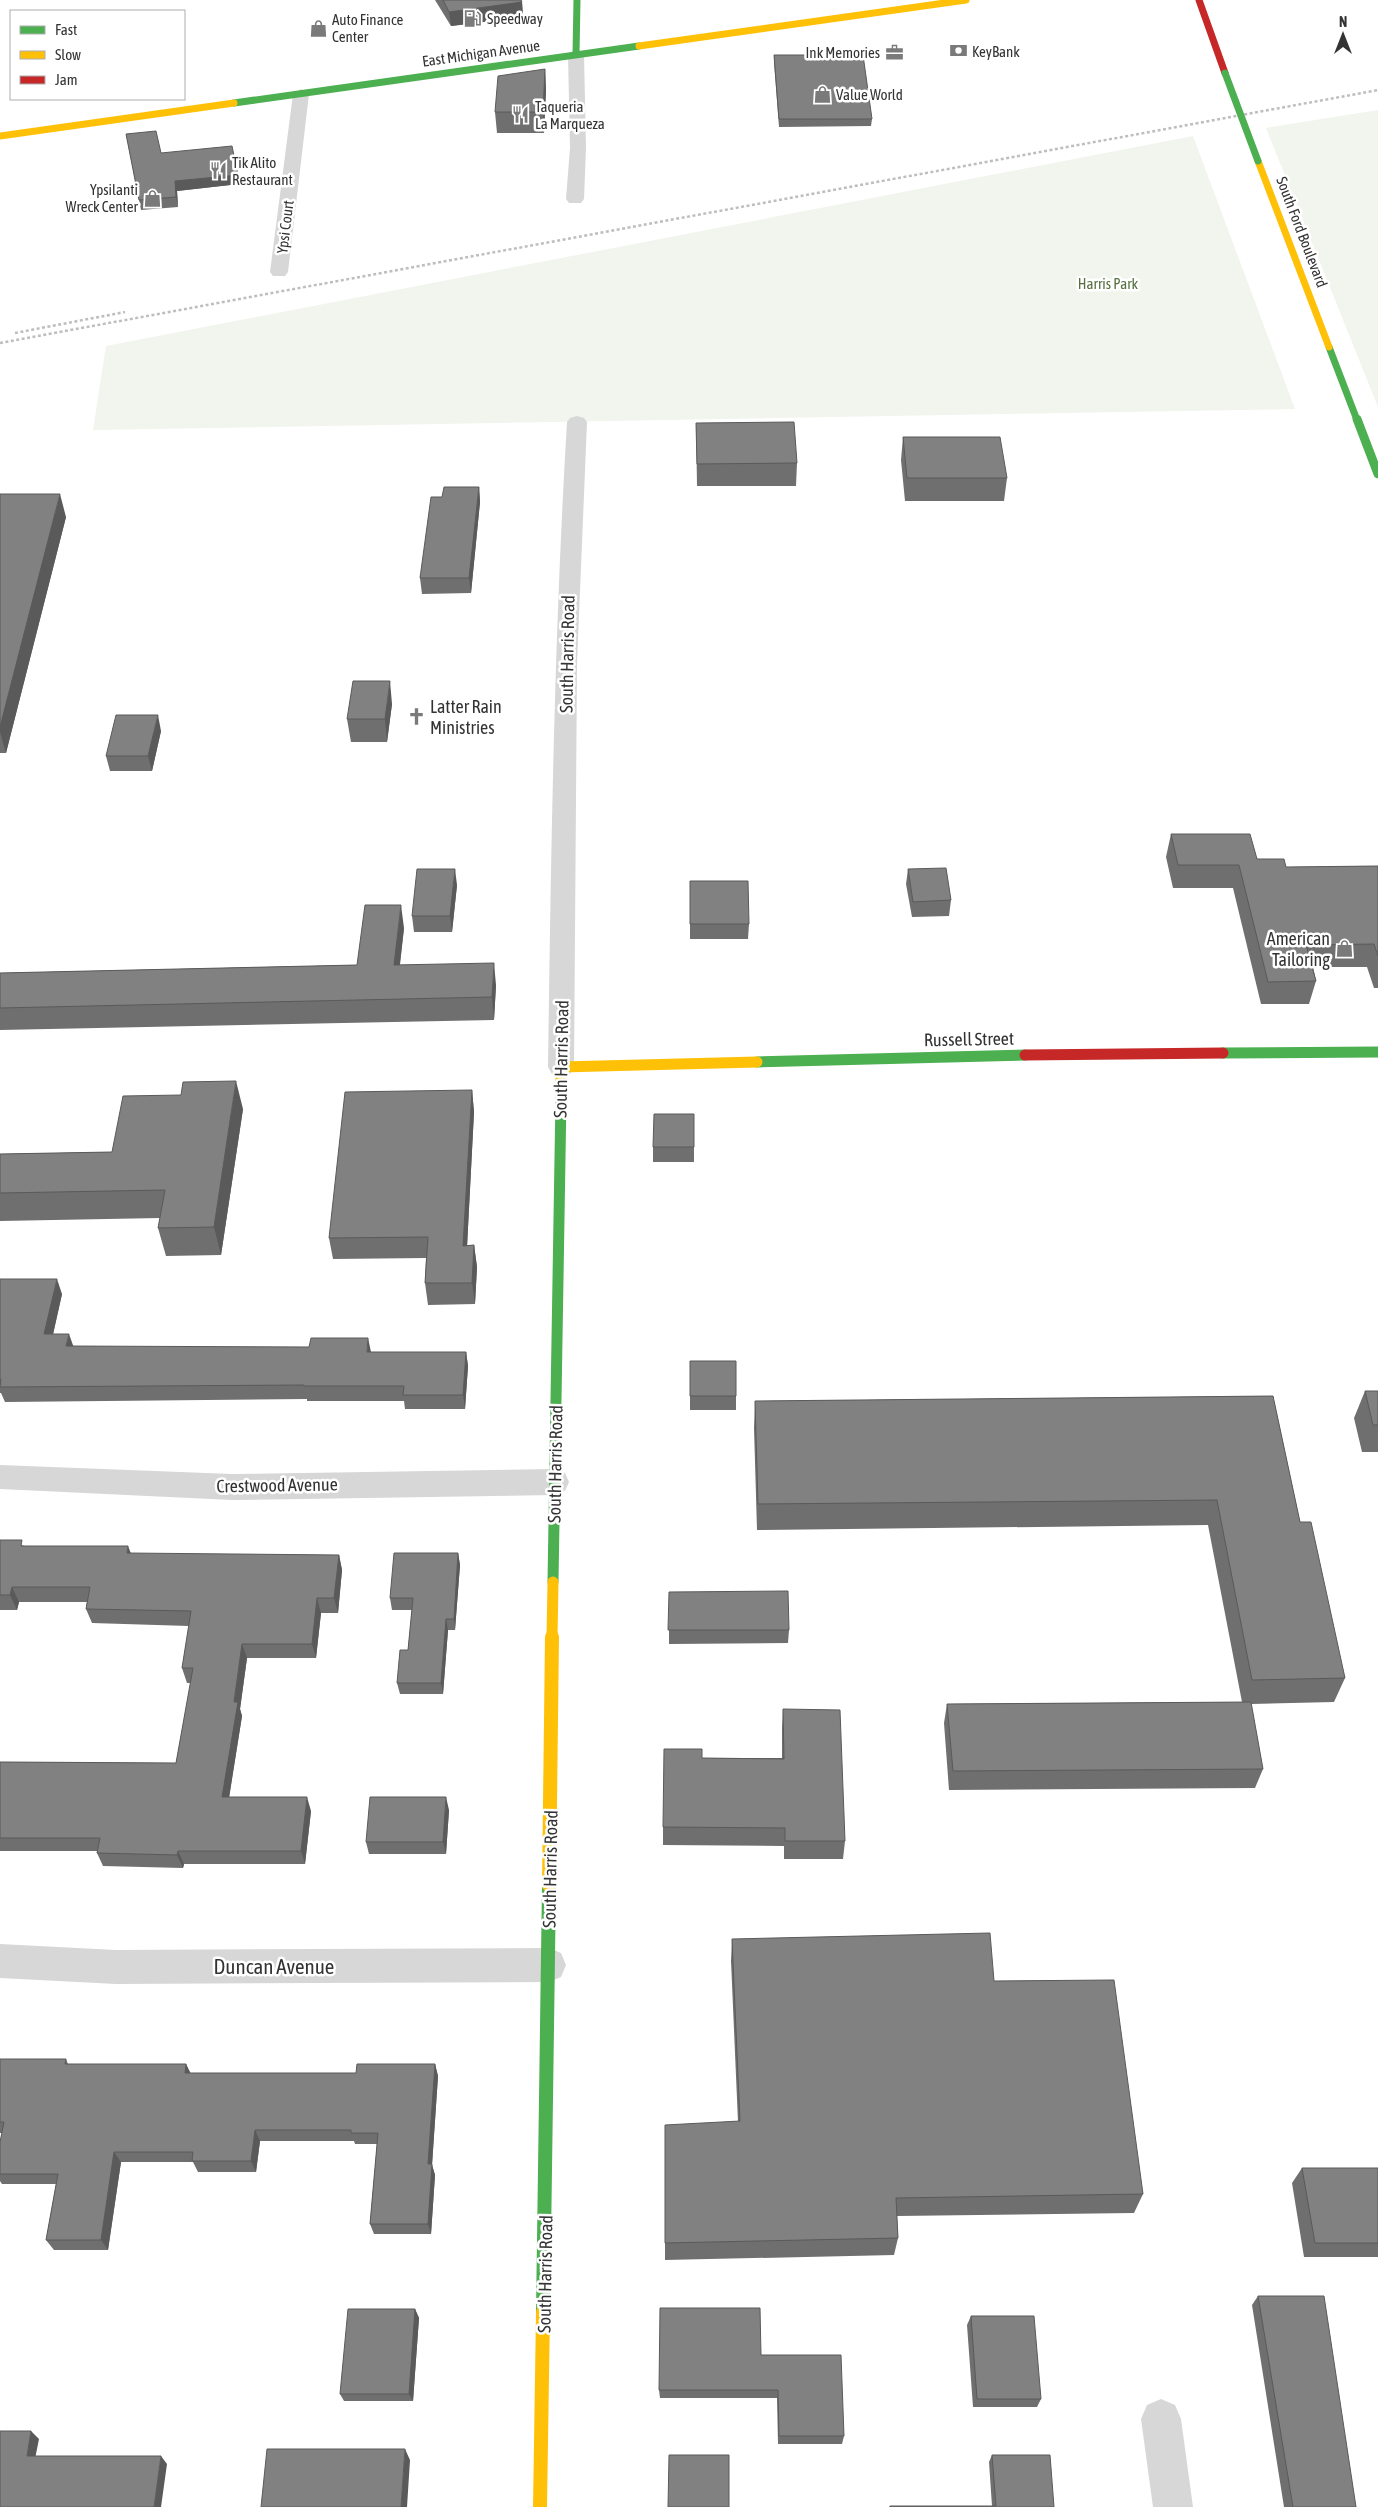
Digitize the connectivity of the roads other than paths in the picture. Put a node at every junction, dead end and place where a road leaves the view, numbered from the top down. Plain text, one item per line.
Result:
1 (577, 0) edge
2 (966, 0) edge
3 (1199, 0) edge
4 (931, 2) edge
5 (576, 54) junction
6 (301, 94) junction
7 (0, 136) edge
8 (575, 199) dead end
9 (279, 272) dead end
10 (577, 422) dead end
11 (1378, 474) edge
12 (1378, 1052) edge
13 (561, 1067) junction
14 (0, 1477) edge
15 (554, 1482) junction
16 (0, 1962) edge
17 (549, 1966) junction
18 (1161, 2419) dead end
19 (540, 2507) edge
20 (1173, 2507) edge

1 - 5 main road
2 - 4 main road, East Michigan Avenue
3 - 11 main road, South Ford Boulevard, bridge
4 - 5 main road, East Michigan Avenue
5 - 6 main road, East Michigan Avenue
5 - 8 street
6 - 7 main road, East Michigan Avenue
6 - 9 street, Ypsi Court
10 - 13 street, South Harris Road
12 - 13 main road, Russell Street
13 - 15 main road, South Harris Road
14 - 15 street, Crestwood Avenue
15 - 17 main road, South Harris Road
16 - 17 street, Duncan Avenue
17 - 19 main road, South Harris Road
18 - 20 street

